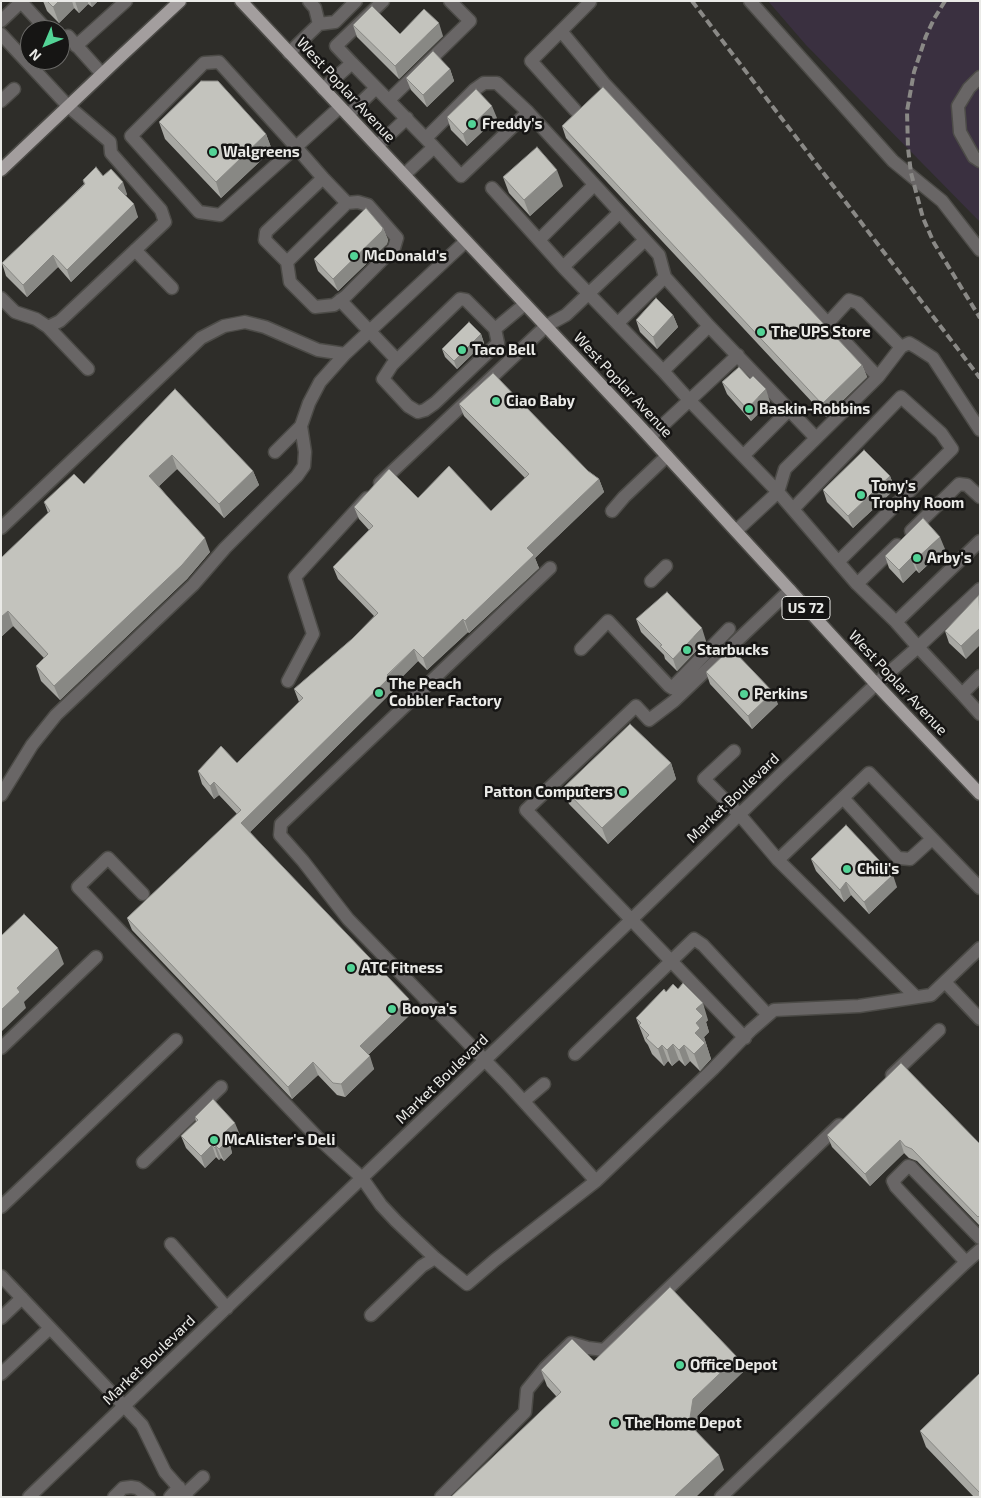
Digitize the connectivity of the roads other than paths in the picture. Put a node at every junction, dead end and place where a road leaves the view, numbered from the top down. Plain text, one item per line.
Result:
1 (126, 1) edge
2 (180, 1) edge
3 (241, 1) edge
4 (309, 1) edge
5 (356, 1) edge
6 (383, 1) edge
7 (450, 1) edge
8 (750, 1) edge
9 (21, 2) edge
10 (590, 2) edge
11 (37, 20) edge
12 (1, 21) edge
13 (319, 24) junction
14 (561, 31) junction
15 (1, 34) edge
16 (70, 38) edge
17 (76, 46) junction
18 (289, 53) junction
19 (352, 63) junction
20 (102, 74) junction
21 (980, 77) edge
22 (376, 88) junction
23 (14, 89) dead end
24 (323, 89) junction
25 (389, 100) junction
26 (1, 101) edge
27 (68, 106) junction
28 (574, 110) dead end
29 (344, 111) junction
30 (528, 112) junction
31 (407, 118) junction
32 (131, 136) junction
33 (110, 142) junction
34 (430, 143) junction
35 (377, 146) junction
36 (296, 147) junction
37 (980, 161) edge
38 (1, 170) edge
39 (404, 175) junction
40 (323, 178) junction
41 (594, 185) junction
42 (492, 188) dead end
43 (348, 203) junction
44 (619, 212) junction
45 (539, 240) junction
46 (645, 240) junction
47 (466, 241) junction
48 (135, 250) junction
49 (980, 250) edge
50 (287, 262) junction
51 (563, 266) junction
52 (666, 277) junction
53 (172, 288) dead end
54 (588, 292) junction
55 (1, 298) edge
56 (340, 300) junction
57 (525, 304) junction
58 (618, 323) junction
59 (828, 323) junction
60 (546, 326) junction
61 (709, 326) junction
62 (48, 327) junction
63 (495, 329) junction
64 (370, 331) junction
65 (901, 347) junction
66 (345, 354) junction
67 (738, 355) junction
68 (397, 360) junction
69 (88, 370) dead end
70 (663, 371) junction
71 (878, 376) junction
72 (690, 401) junction
73 (789, 410) junction
74 (301, 426) junction
75 (980, 430) edge
76 (650, 437) junction
77 (816, 438) junction
78 (275, 452) dead end
79 (667, 456) junction
80 (743, 456) junction
81 (778, 492) junction
82 (980, 497) edge
83 (793, 510) junction
84 (612, 511) dead end
85 (1, 528) edge
86 (736, 531) junction
87 (980, 541) edge
88 (838, 562) junction
89 (666, 566) dead end
90 (550, 568) dead end
91 (651, 581) dead end
92 (857, 584) junction
93 (980, 589) edge
94 (790, 590) junction
95 (896, 622) junction
96 (729, 630) dead end
97 (918, 647) junction
98 (581, 649) dead end
99 (980, 676) edge
100 (288, 681) dead end
101 (876, 684) junction
102 (962, 694) junction
103 (980, 714) edge
104 (734, 751) dead end
105 (980, 794) edge
106 (1, 795) edge
107 (843, 798) junction
108 (739, 814) junction
109 (932, 838) junction
110 (778, 860) junction
111 (980, 888) edge
112 (143, 894) dead end
113 (631, 920) junction
114 (980, 948) edge
115 (96, 957) dead end
116 (671, 960) junction
117 (945, 982) junction
118 (916, 997) junction
119 (978, 1012) edge
120 (768, 1015) junction
121 (939, 1030) dead end
122 (745, 1038) junction
123 (176, 1040) dead end
124 (1, 1048) edge
125 (575, 1054) dead end
126 (485, 1060) junction
127 (885, 1082) edge
128 (544, 1084) dead end
129 (221, 1087) dead end
130 (524, 1101) junction
131 (846, 1118) edge
132 (143, 1162) dead end
133 (362, 1178) junction
134 (596, 1181) junction
135 (1, 1207) edge
136 (980, 1238) edge
137 (171, 1244) dead end
138 (980, 1250) edge
139 (435, 1258) junction
140 (966, 1262) junction
141 (1, 1276) edge
142 (22, 1298) junction
143 (227, 1308) junction
144 (371, 1315) dead end
145 (1, 1318) edge
146 (50, 1328) junction
147 (1, 1374) edge
148 (125, 1406) junction
149 (203, 1477) dead end
150 (184, 1493) edge
151 (29, 1497) edge
152 (114, 1497) edge
153 (150, 1497) edge
154 (170, 1497) edge
155 (441, 1497) edge
156 (722, 1497) edge

1 - 17 street
2 - 20 main road
3 - 18 main road, West Poplar Avenue / US 72
4 - 13 street
5 - 13 street
6 - 19 street
7 - 25 street
8 - 49 street
9 - 11 street
9 - 12 street
10 - 14 street
13 - 18 street
14 - 28 street
14 - 59 street
15 - 27 street
16 - 17 street
17 - 20 street
18 - 24 main road, West Poplar Avenue / US 72
19 - 22 street
19 - 24 street
20 - 27 main road
21 - 37 street
22 - 25 street
22 - 29 street
23 - 26 street
24 - 29 main road, West Poplar Avenue / US 72
25 - 31 street
27 - 33 street
27 - 38 main road
29 - 35 main road, West Poplar Avenue / US 72
29 - 36 street
30 - 34 street
30 - 34 street
30 - 41 street
31 - 34 street
31 - 35 street
32 - 33 street
32 - 36 street
32 - 36 street
33 - 48 street
34 - 39 street
35 - 39 main road, West Poplar Avenue / US 72
36 - 40 street
39 - 47 main road, West Poplar Avenue / US 72
40 - 43 street
40 - 50 street
41 - 44 street
41 - 45 street
42 - 45 street
43 - 50 street
43 - 56 street
44 - 46 street
44 - 51 street
45 - 51 street
46 - 52 street
46 - 54 street
47 - 57 main road, West Poplar Avenue / US 72
47 - 64 street
48 - 53 street
48 - 62 street
50 - 56 street
51 - 54 street
52 - 58 street
52 - 61 street
54 - 58 street
54 - 60 street
55 - 62 street
56 - 64 street
57 - 60 main road, West Poplar Avenue / US 72
57 - 63 street
58 - 70 street
59 - 65 street
59 - 71 street
60 - 76 main road, West Poplar Avenue / US 72
60 - 100 street
61 - 67 street
61 - 70 street
62 - 69 street
63 - 68 street
63 - 68 street
64 - 66 street
64 - 68 street
65 - 71 street
65 - 75 street
66 - 74 street
66 - 85 street
67 - 72 street
67 - 73 street
70 - 72 street
71 - 77 street
72 - 76 street
72 - 80 street
73 - 77 street
73 - 80 street
74 - 78 street
74 - 106 street
76 - 79 main road, West Poplar Avenue / US 72
77 - 81 street
79 - 84 street
79 - 86 main road, West Poplar Avenue / US 72
80 - 81 street
81 - 83 street
81 - 86 street
82 - 92 street
83 - 88 street
83 - 88 street
86 - 94 main road, West Poplar Avenue / US 72
87 - 95 street
88 - 92 street
89 - 91 street
90 - 126 street
92 - 95 street
93 - 97 street, Market Boulevard
94 - 101 main road, West Poplar Avenue / US 72
94 - 113 street
95 - 97 street
96 - 98 street
97 - 101 street, Market Boulevard
97 - 102 street
99 - 102 street
101 - 105 main road, West Poplar Avenue / US 72
101 - 108 street, Market Boulevard
102 - 103 street
104 - 108 street
107 - 109 street
107 - 109 street
107 - 110 street
108 - 110 street
108 - 113 street, Market Boulevard
109 - 111 street
110 - 118 street
112 - 133 street
113 - 116 street
113 - 126 street, Market Boulevard
114 - 117 street
115 - 124 street
116 - 120 street
116 - 122 street
116 - 125 street
117 - 118 street
117 - 119 street
118 - 120 street
120 - 122 street
121 - 127 street
122 - 134 street
123 - 135 street
126 - 130 street
126 - 133 street, Market Boulevard
128 - 130 street
129 - 132 street
130 - 134 street
131 - 155 street
133 - 139 street
133 - 143 street, Market Boulevard
134 - 139 street
136 - 140 street
137 - 143 street
138 - 140 street
139 - 144 street
140 - 156 street
141 - 142 street
142 - 145 street
142 - 146 street
143 - 148 street, Market Boulevard
146 - 147 street
146 - 148 street
148 - 150 street
148 - 151 street, Market Boulevard
149 - 150 street
150 - 154 street
152 - 153 street

